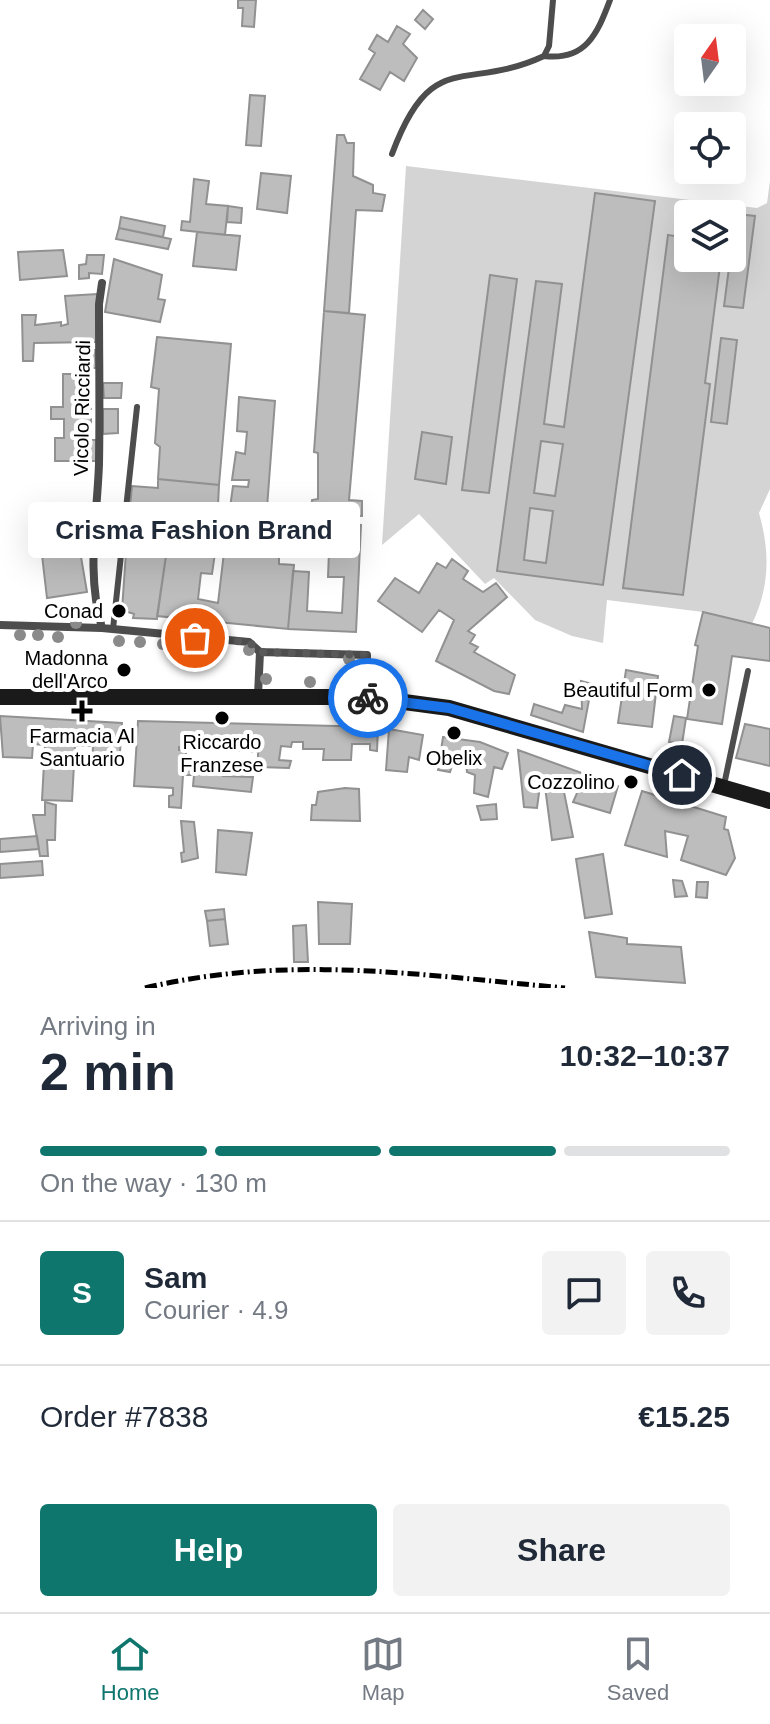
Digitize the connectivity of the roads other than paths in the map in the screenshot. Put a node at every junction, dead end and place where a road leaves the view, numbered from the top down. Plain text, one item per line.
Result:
1 (553, 0) edge
2 (610, 0) edge
3 (544, 56) junction
4 (392, 154) dead end
5 (102, 283) dead end
6 (137, 407) dead end
7 (0, 625) edge
8 (102, 628) junction
9 (113, 629) junction
10 (260, 652) junction
11 (748, 671) dead end
12 (258, 695) junction
13 (0, 697) edge
14 (367, 697) junction
15 (724, 787) junction
16 (770, 801) edge

1 - 3 lane
2 - 3 lane
3 - 4 lane
5 - 8 street, Vicolo Ricciardi
6 - 9 lane
7 - 8 street
8 - 9 street
9 - 10 street
10 - 12 street
10 - 14 street
11 - 15 lane
12 - 13 main road
12 - 14 main road
14 - 15 main road
15 - 16 main road

